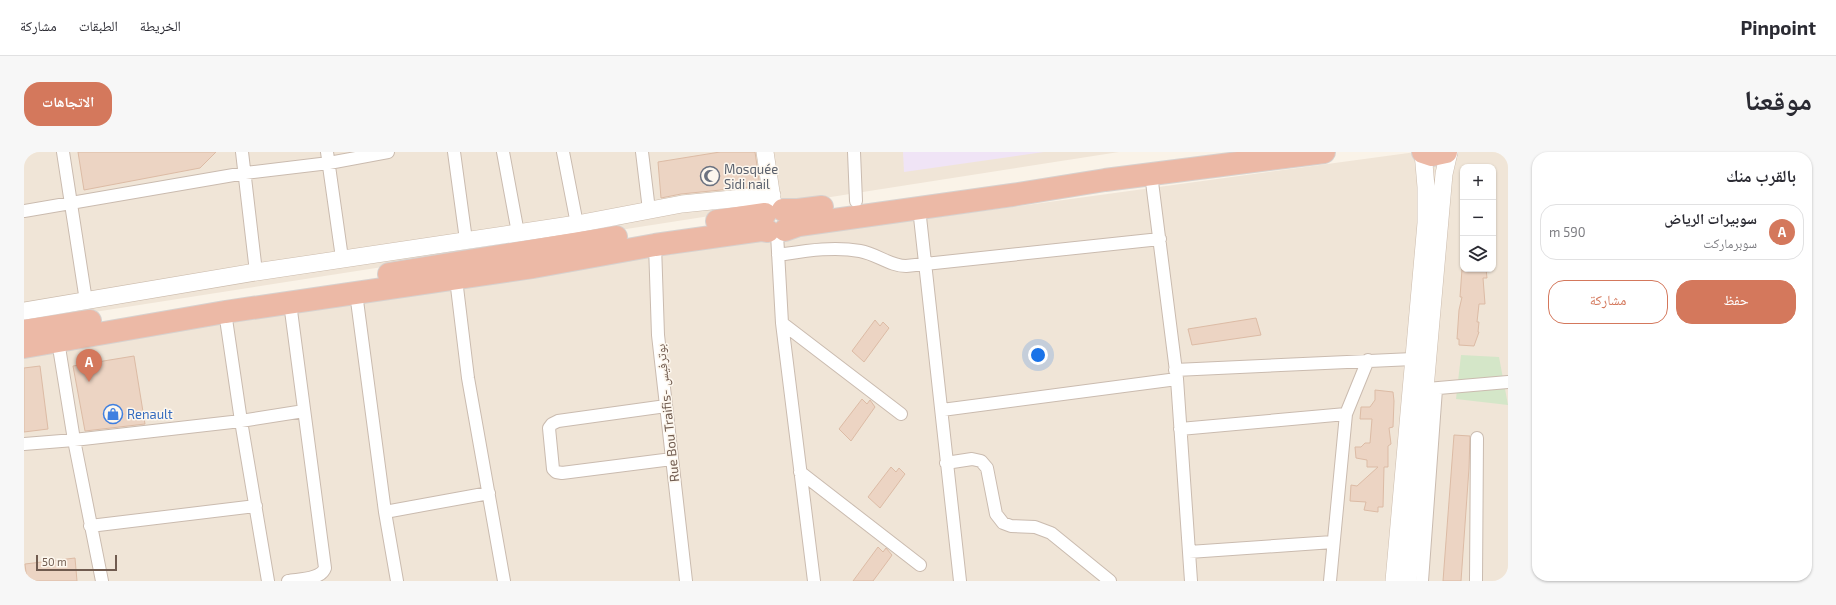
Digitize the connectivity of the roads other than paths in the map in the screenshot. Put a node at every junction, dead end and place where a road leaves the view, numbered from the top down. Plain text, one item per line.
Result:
1 (63, 152) edge
2 (242, 152) edge
3 (388, 152) edge
4 (454, 152) edge
5 (503, 152) edge
6 (563, 152) edge
7 (642, 152) edge
8 (765, 152) edge
9 (854, 152) edge
10 (1219, 152) edge
11 (1324, 152) edge
12 (1423, 152) edge
13 (1446, 152) edge
14 (1449, 152) edge
15 (328, 157) edge
16 (245, 173) junction
17 (1151, 174) junction
18 (856, 201) junction
19 (70, 203) junction
20 (919, 208) junction
21 (649, 210) junction
22 (24, 211) edge
23 (775, 222) junction
24 (577, 224) junction
25 (518, 233) junction
26 (1160, 239) junction
27 (466, 240) junction
28 (655, 245) junction
29 (342, 258) junction
30 (924, 265) junction
31 (256, 272) junction
32 (456, 279) junction
33 (356, 293) junction
34 (86, 301) junction
35 (290, 303) junction
36 (24, 311) edge
37 (225, 312) junction
38 (782, 323) junction
39 (24, 331) edge
40 (58, 341) junction
41 (24, 347) edge
42 (1413, 359) junction
43 (1368, 360) junction
44 (1176, 375) junction
45 (1508, 382) edge
46 (1430, 389) junction
47 (666, 406) junction
48 (942, 410) junction
49 (304, 411) junction
50 (901, 414) dead end
51 (1346, 414) junction
52 (241, 421) junction
53 (1180, 429) junction
54 (1477, 438) dead end
55 (74, 440) junction
56 (24, 444) edge
57 (672, 459) junction
58 (946, 463) junction
59 (800, 472) junction
60 (489, 493) junction
61 (256, 506) junction
62 (385, 512) junction
63 (90, 526) junction
64 (1333, 542) junction
65 (1189, 552) junction
66 (920, 565) dead end
67 (102, 581) edge
68 (268, 581) edge
69 (288, 581) edge
70 (397, 581) edge
71 (504, 581) edge
72 (686, 581) edge
73 (814, 581) edge
74 (960, 581) edge
75 (1110, 581) edge
76 (1191, 581) edge
77 (1330, 581) edge
78 (1394, 581) edge
79 (1408, 581) edge
80 (1422, 581) edge
81 (1476, 581) edge

1 - 19 street
2 - 16 street
3 - 15 street
4 - 27 street
5 - 25 street
6 - 24 street
7 - 21 street
8 - 23 main road
9 - 18 street
10 - 18 highway
11 - 17 highway
12 - 13 highway
12 - 42 main road
14 - 46 main road
15 - 16 street
15 - 29 street
16 - 19 street
16 - 31 street
17 - 20 highway
17 - 26 street
18 - 23 highway
19 - 22 street
19 - 34 street
20 - 23 highway
20 - 30 street
21 - 23 main road
21 - 24 main road
23 - 28 highway
23 - 30 street
23 - 38 street
23 - 39 highway
24 - 25 main road
25 - 27 main road
26 - 30 street
26 - 44 street
27 - 29 main road
28 - 32 highway
28 - 47 street, Rue Bou Traifis- بوترفيس
29 - 31 main road
30 - 48 street
31 - 34 main road
32 - 33 highway
32 - 60 street
33 - 35 highway
33 - 62 street
34 - 36 main road
35 - 37 highway
35 - 49 street
37 - 40 highway
37 - 52 street
38 - 50 street
38 - 59 street
40 - 41 highway
40 - 55 street
42 - 43 street
42 - 78 main road
43 - 44 street
43 - 51 street
44 - 48 street
44 - 53 street
45 - 46 street
46 - 79 main road
46 - 80 street
47 - 57 street, Rue Bou Traifis- بوترفيس
47 - 57 street
48 - 58 street
49 - 52 street
49 - 69 street
51 - 53 street
51 - 64 street
52 - 55 street
52 - 61 street
53 - 65 street
54 - 81 street
55 - 56 street
55 - 63 street
57 - 72 street, Rue Bou Traifis- بوترفيس
58 - 74 street
58 - 75 street
59 - 66 street
59 - 73 street
60 - 62 street
60 - 71 street
61 - 63 street
61 - 68 street
62 - 70 street
63 - 67 street
64 - 65 street
64 - 77 street
65 - 76 street

